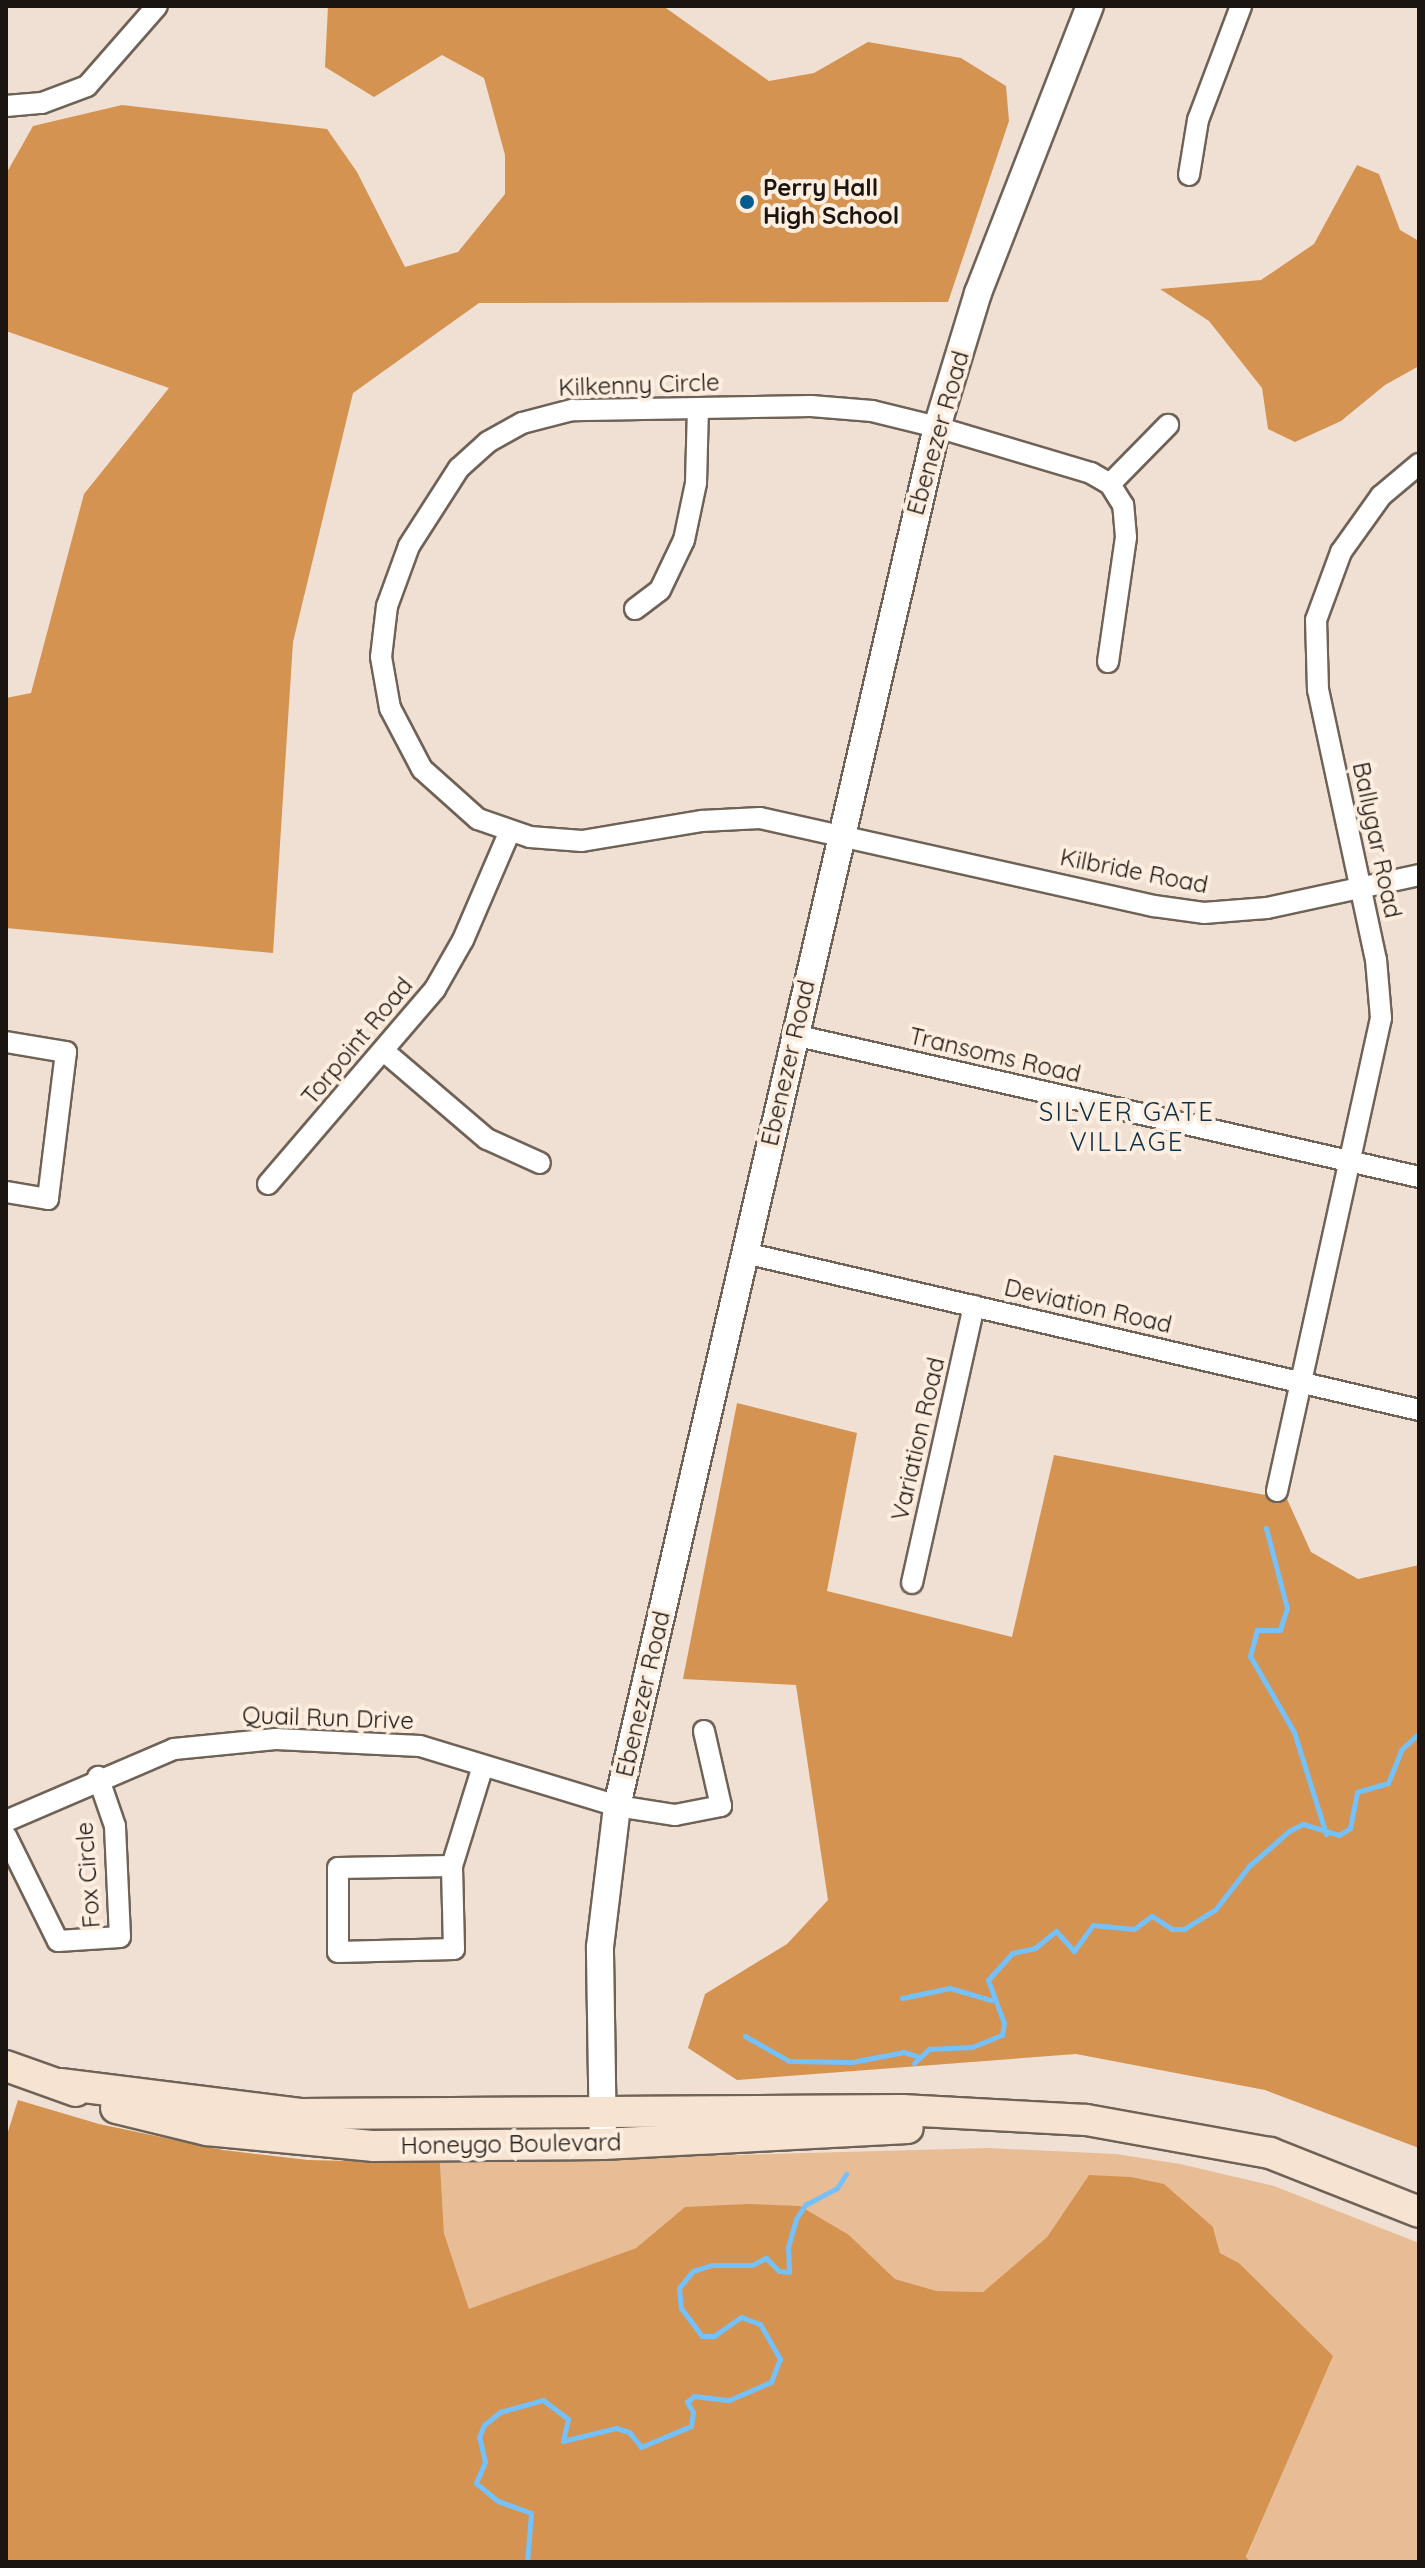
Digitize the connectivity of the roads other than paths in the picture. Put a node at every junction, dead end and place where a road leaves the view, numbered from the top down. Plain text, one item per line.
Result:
1 (157, 6) edge
2 (1090, 6) edge
3 (1241, 6) edge
4 (6, 106) edge
5 (1189, 175) dead end
6 (698, 408) junction
7 (1168, 425) dead end
8 (937, 427) junction
9 (1419, 464) edge
10 (1110, 484) junction
11 (635, 609) dead end
12 (1108, 662) dead end
13 (509, 833) junction
14 (840, 833) junction
15 (1419, 875) edge
16 (1361, 887) junction
17 (794, 1035) junction
18 (6, 1042) edge
19 (385, 1052) junction
20 (1351, 1162) junction
21 (540, 1163) dead end
22 (1419, 1177) edge
23 (268, 1184) dead end
24 (6, 1192) edge
25 (745, 1253) junction
26 (974, 1306) junction
27 (1301, 1382) junction
28 (1419, 1410) edge
29 (1277, 1491) dead end
30 (912, 1583) dead end
31 (704, 1731) dead end
32 (483, 1766) junction
33 (98, 1777) junction
34 (617, 1806) junction
35 (6, 1821) edge
36 (6, 1836) edge
37 (452, 1866) junction
38 (6, 2066) edge
39 (60, 2084) junction
40 (602, 2111) junction
41 (969, 2118) junction
42 (603, 2144) junction
43 (1419, 2212) edge

1 - 4 street
2 - 8 street, Ebenezer Road
3 - 5 street
6 - 8 street, Kilkenny Circle
6 - 11 street
6 - 13 street, Kilkenny Circle
7 - 10 street
8 - 10 street, Kilkenny Circle
8 - 14 street, Ebenezer Road
9 - 16 street, Ballygar Road
10 - 12 street
13 - 14 street, Kilkenny Circle
13 - 19 street, Torpoint Road
14 - 16 street, Kilbride Road
14 - 17 street, Ebenezer Road
15 - 16 street, Kilbride Road
16 - 20 street, Ballygar Road
17 - 20 street, Transoms Road
17 - 25 street, Ebenezer Road
18 - 24 street
19 - 21 street
19 - 23 street, Torpoint Road
20 - 22 street, Transoms Road
20 - 27 street, Ballygar Road
25 - 26 street, Deviation Road
25 - 34 street, Ebenezer Road
26 - 27 street, Deviation Road
26 - 30 street, Variation Road
27 - 28 street, Deviation Road
27 - 29 street, Ballygar Road
31 - 34 street, Quail Run Drive
32 - 33 street, Quail Run Drive
32 - 34 street, Quail Run Drive
32 - 37 street
33 - 35 street, Quail Run Drive
33 - 36 street, Fox Circle
34 - 40 street, Ebenezer Road
37 - 37 street
38 - 39 main road, Honeygo Boulevard
39 - 40 main road, Honeygo Boulevard
39 - 42 main road, Honeygo Boulevard
40 - 41 main road, Honeygo Boulevard
40 - 42 street, Ebenezer Road
41 - 42 main road, Honeygo Boulevard
41 - 43 main road, Honeygo Boulevard

